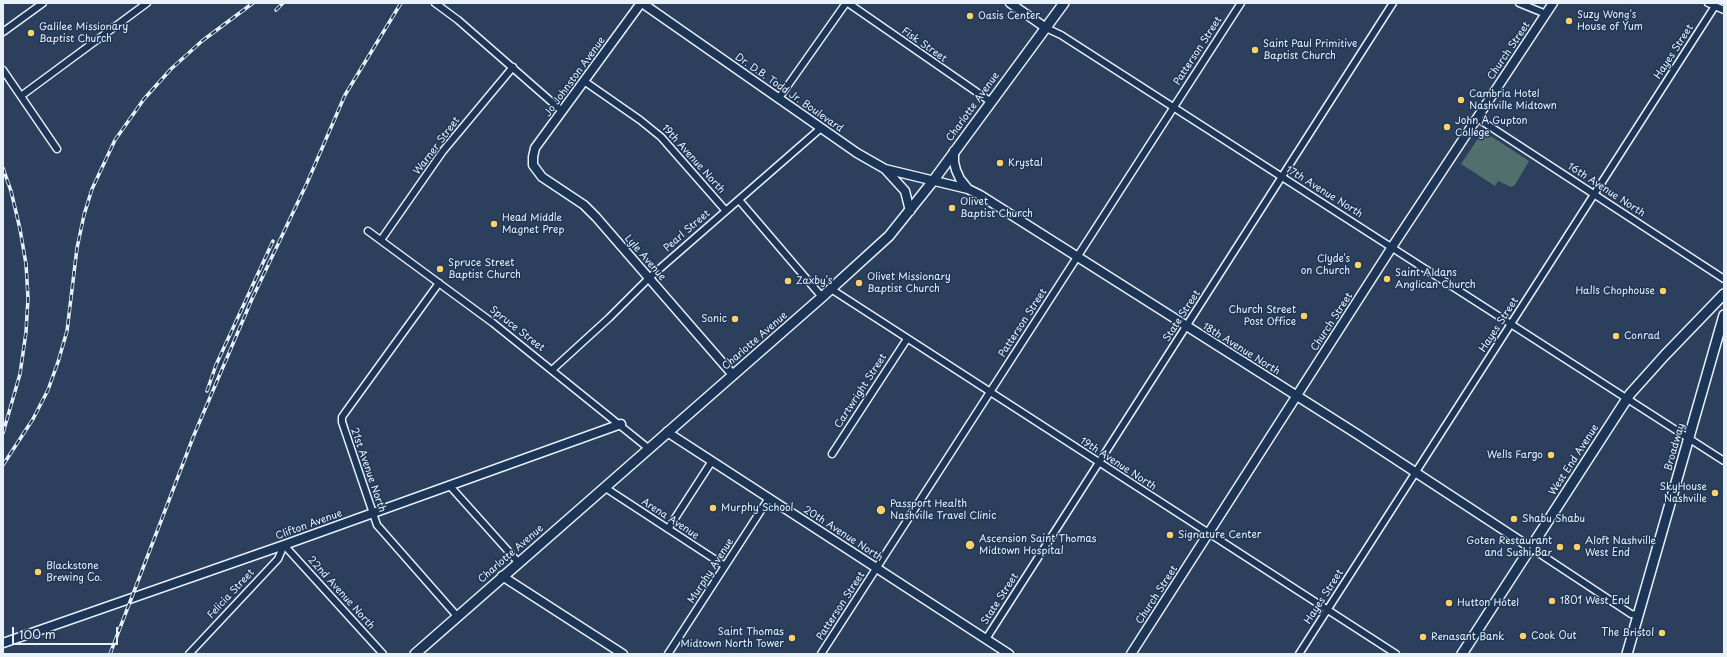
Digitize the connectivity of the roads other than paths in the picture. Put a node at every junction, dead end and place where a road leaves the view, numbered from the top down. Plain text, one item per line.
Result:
1 (43, 3) edge
2 (147, 3) edge
3 (435, 3) edge
4 (641, 3) edge
5 (847, 3) edge
6 (1010, 3) edge
7 (1064, 3) edge
8 (1241, 3) edge
9 (1393, 3) edge
10 (1519, 3) edge
11 (1553, 3) edge
12 (1708, 3) edge
13 (1715, 6) junction
14 (1724, 10) edge
15 (1546, 14) junction
16 (1046, 28) junction
17 (3, 32) edge
18 (513, 67) junction
19 (3, 70) edge
20 (584, 82) junction
21 (22, 96) junction
22 (779, 98) junction
23 (991, 102) junction
24 (1173, 108) junction
25 (562, 111) junction
26 (1477, 118) junction
27 (821, 128) junction
28 (57, 149) dead end
29 (954, 151) junction
30 (533, 165) joint
31 (886, 169) junction
32 (1283, 177) junction
33 (934, 181) junction
34 (968, 189) junction
35 (1594, 193) junction
36 (739, 200) junction
37 (726, 211) junction
38 (910, 211) junction
39 (368, 231) dead end
40 (381, 240) junction
41 (1392, 247) junction
42 (1077, 258) junction
43 (649, 278) junction
44 (1724, 279) edge
45 (439, 283) junction
46 (831, 289) junction
47 (1724, 294) edge
48 (822, 297) junction
49 (1724, 315) edge
50 (1511, 325) junction
51 (1187, 327) junction
52 (907, 339) junction
53 (552, 370) junction
54 (733, 375) junction
55 (990, 392) junction
56 (1297, 396) junction
57 (1627, 399) junction
58 (621, 424) junction
59 (667, 432) junction
60 (1688, 438) junction
61 (648, 448) junction
62 (832, 454) dead end
63 (712, 461) junction
64 (1724, 461) edge
65 (1099, 464) junction
66 (1416, 472) junction
67 (449, 485) junction
68 (604, 487) junction
69 (769, 498) junction
70 (372, 512) junction
71 (668, 529) junction
72 (1209, 533) junction
73 (284, 545) junction
74 (1531, 548) junction
75 (518, 562) junction
76 (725, 566) junction
77 (877, 568) junction
78 (502, 576) junction
79 (1328, 610) junction
80 (1638, 615) junction
81 (457, 616) junction
82 (986, 639) junction
83 (3, 643) edge
84 (190, 654) edge
85 (383, 654) edge
86 (415, 654) edge
87 (623, 654) edge
88 (668, 654) edge
89 (822, 654) edge
90 (1009, 654) edge
91 (1131, 654) edge
92 (1299, 654) edge
93 (1396, 654) edge
94 (1462, 654) edge
95 (1627, 654) edge

1 - 17 street
2 - 21 street
3 - 18 street
4 - 20 main road, Jo Johnston Avenue
4 - 22 main road, Dr. D.B. Todd Jr. Boulevard
5 - 22 street
5 - 23 street, Fisk Street
6 - 16 main road, 17th Avenue North
7 - 16 main road, Charlotte Avenue
8 - 24 street, Patterson Street
9 - 32 street, State Street
10 - 15 street
11 - 15 main road, Church Street
12 - 13 street
13 - 14 street
13 - 35 street, Hayes Street
15 - 26 main road, Church Street
16 - 23 main road, Charlotte Avenue
16 - 24 street, 17th Avenue North
18 - 25 street
18 - 40 street, Warner Street
19 - 21 street
20 - 25 main road, Jo Johnston Avenue
20 - 37 street, 19th Avenue North
21 - 28 street
22 - 27 main road, Dr. D.B. Todd Jr. Boulevard
23 - 29 main road, Charlotte Avenue
24 - 32 street, 17th Avenue North
24 - 42 street, Patterson Street
25 - 30 main road, Jo Johnston Avenue
26 - 35 street, 16th Avenue North
26 - 41 main road, Church Street
27 - 31 main road, Dr. D.B. Todd Jr. Boulevard
27 - 36 street, Pearl Street
29 - 33 main road, Charlotte Avenue
29 - 34 main road
30 - 43 main road, Lyle Avenue
31 - 33 main road, Dr. D.B. Todd Jr. Boulevard
31 - 38 main road
32 - 41 street, 17th Avenue North
32 - 51 street, State Street
33 - 34 main road, 18th Avenue North
33 - 38 main road, Charlotte Avenue
34 - 42 main road, 18th Avenue North
35 - 44 street, 16th Avenue North
35 - 50 street, Hayes Street
36 - 37 street, Pearl Street
36 - 48 street
37 - 43 street, Pearl Street
38 - 46 main road, Charlotte Avenue
39 - 40 street, Spruce Street
40 - 45 street, Spruce Street
41 - 50 street, 17th Avenue North
41 - 56 main road, Church Street
42 - 51 main road, 18th Avenue North
42 - 55 street, Patterson Street
43 - 53 street, Pearl Street
43 - 54 main road, Lyle Avenue
45 - 53 street, Spruce Street
45 - 70 street, 21st Avenue North
46 - 48 main road, Charlotte Avenue
46 - 52 street, 19th Avenue North
47 - 57 main road, West End Avenue
48 - 54 main road, Charlotte Avenue
49 - 60 main road, Broadway
50 - 57 street, 17th Avenue North
50 - 66 street, Hayes Street
51 - 56 main road, 18th Avenue North
51 - 65 street, State Street
52 - 55 street, 19th Avenue North
52 - 62 street, Cartwright Street
53 - 58 street, Spruce Street
54 - 59 main road, Charlotte Avenue
55 - 65 street, 19th Avenue North
55 - 77 street, Patterson Street
56 - 66 main road, 18th Avenue North
56 - 72 main road, Church Street
57 - 60 street, 17th Avenue North
57 - 74 main road, West End Avenue
58 - 61 street, Spruce Street
58 - 67 main road, Clifton Avenue
59 - 61 main road, Charlotte Avenue
59 - 63 main road, 20th Avenue North
60 - 64 street, 17th Avenue North
60 - 80 main road, Broadway
61 - 68 main road, Charlotte Avenue
63 - 69 main road, 20th Avenue North
63 - 71 street
65 - 72 street, 19th Avenue North
65 - 82 street, State Street
66 - 74 main road, 18th Avenue North
66 - 79 street, Hayes Street
67 - 70 main road, Clifton Avenue
67 - 75 street
68 - 71 street, Arena Avenue
68 - 75 main road, Charlotte Avenue
69 - 76 street, Murphy Avenue
69 - 77 main road, 20th Avenue North
70 - 73 main road, Clifton Avenue
70 - 81 street, 21st Avenue North
71 - 76 street, Arena Avenue
72 - 79 street, 19th Avenue North
72 - 91 main road, Church Street
73 - 83 main road, Clifton Avenue
73 - 84 street, Felicia Street
73 - 85 street, 22nd Avenue North
74 - 80 street
74 - 94 main road, West End Avenue
75 - 78 main road, Charlotte Avenue
76 - 88 street, Murphy Avenue
77 - 82 main road, 20th Avenue North
77 - 89 street, Patterson Street
78 - 81 main road, Charlotte Avenue
78 - 87 main road
79 - 92 street, Hayes Street
79 - 93 street, 19th Avenue North
80 - 95 main road, Broadway
81 - 86 main road, Charlotte Avenue
82 - 90 main road, 20th Avenue North

